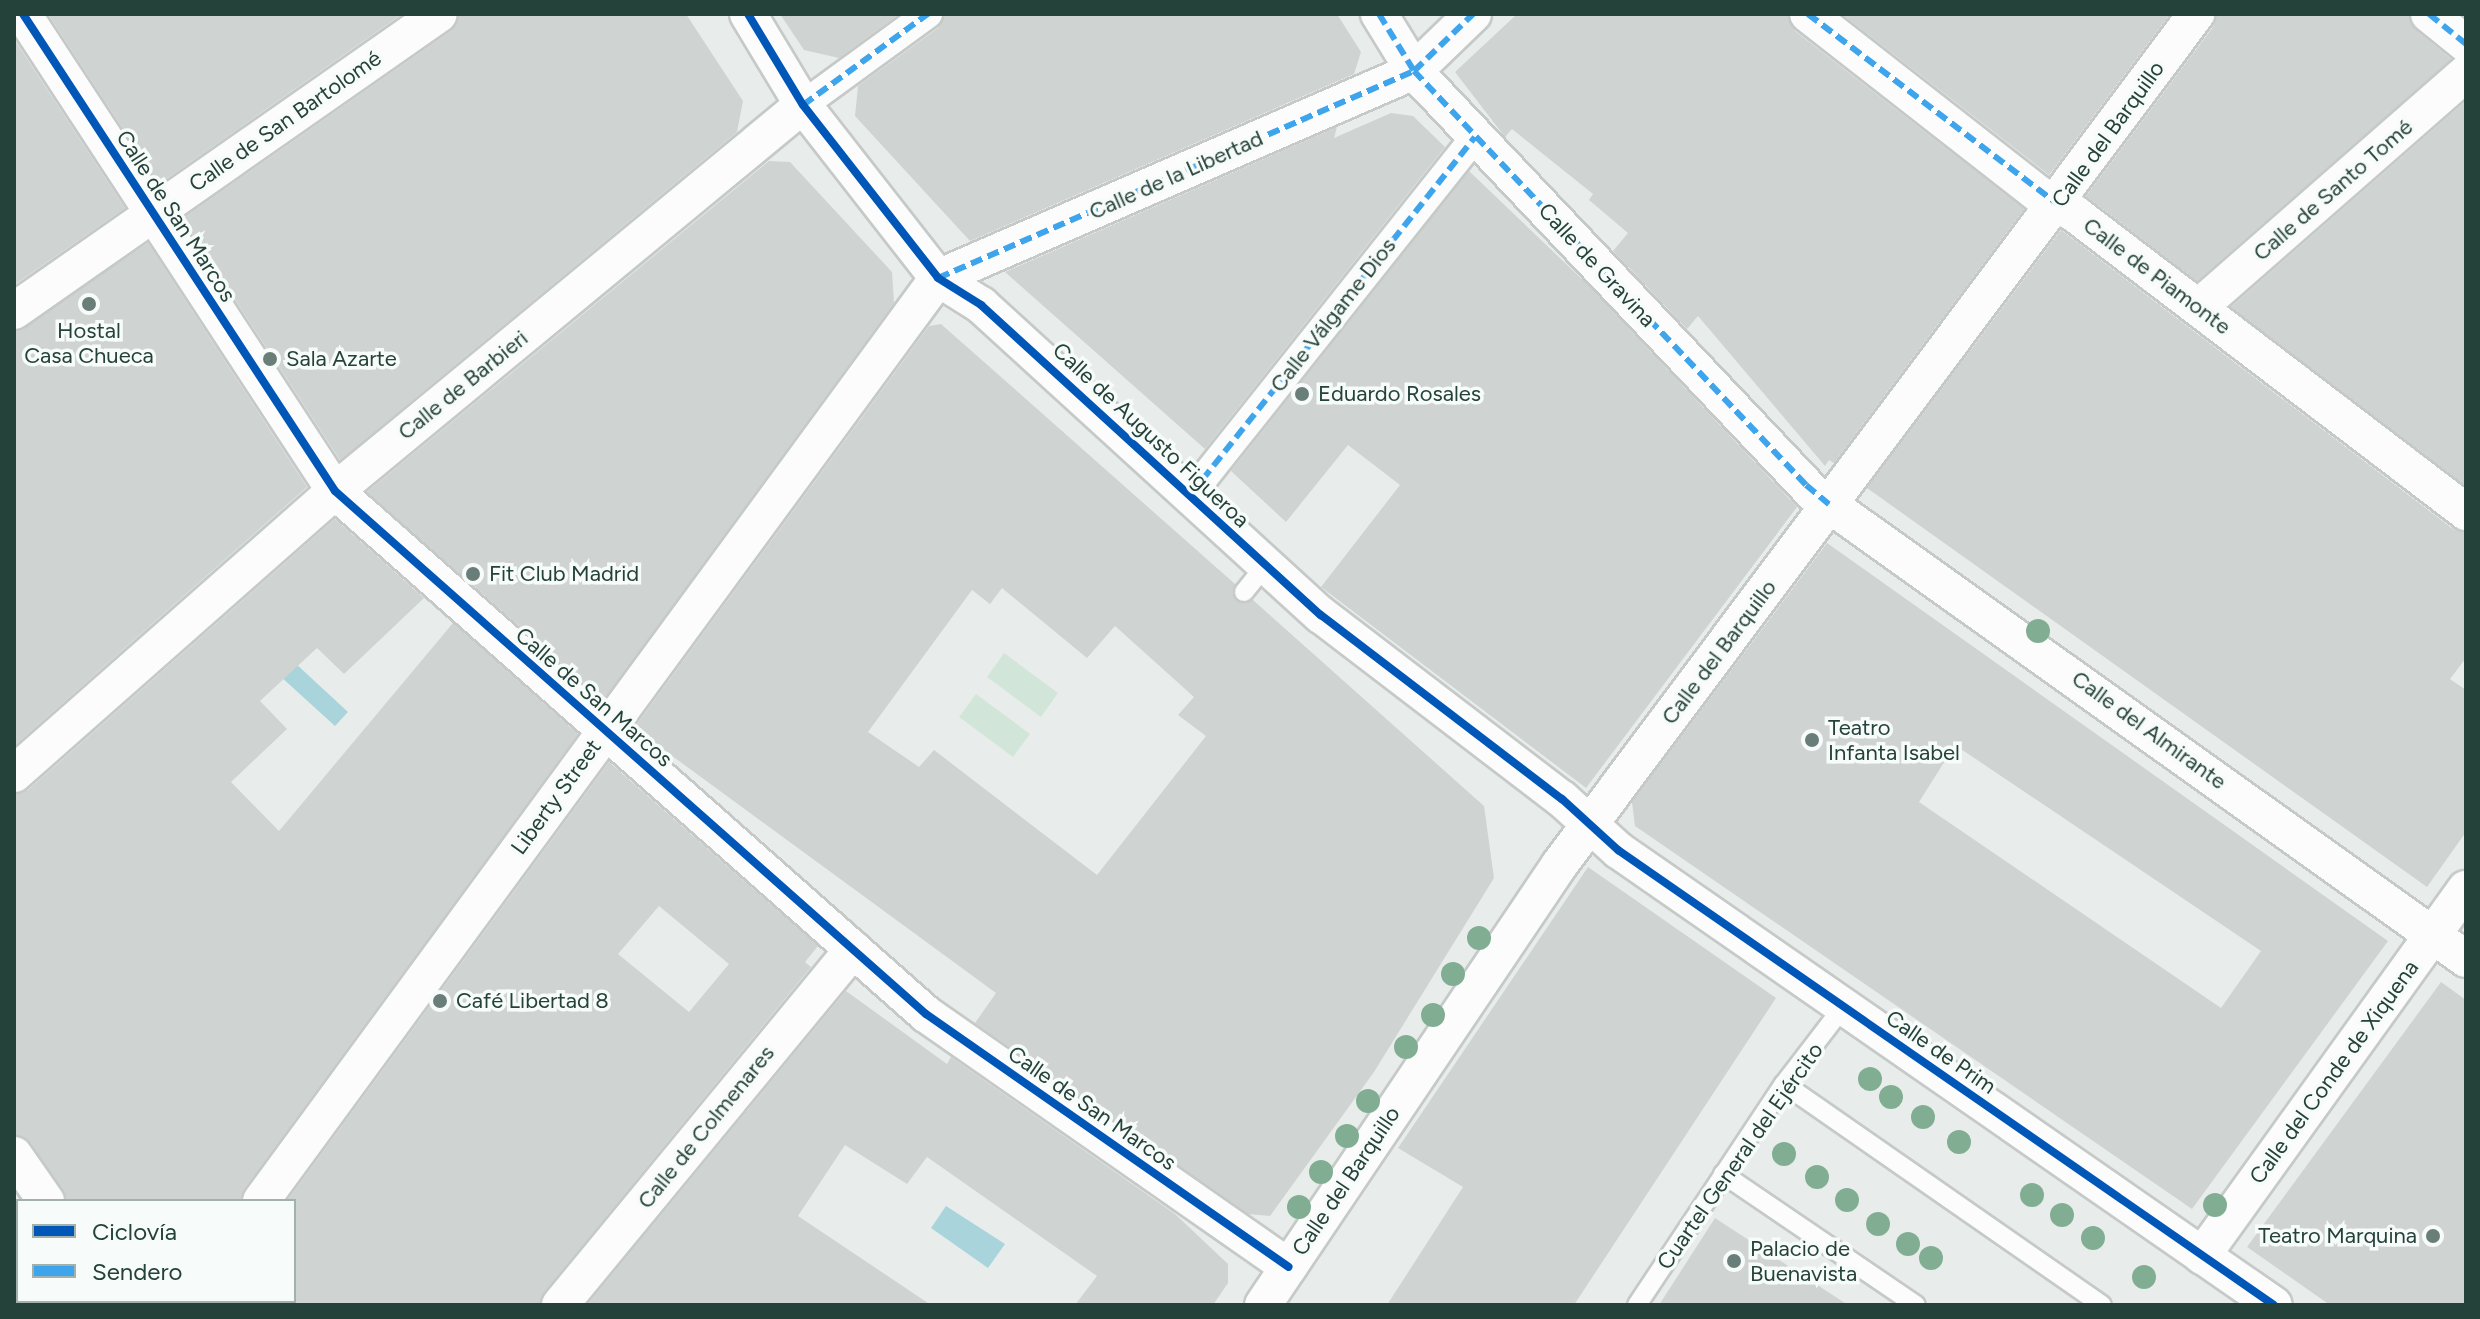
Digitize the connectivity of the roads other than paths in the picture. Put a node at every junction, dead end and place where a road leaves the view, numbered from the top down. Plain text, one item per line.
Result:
1 (23, 14) edge
2 (439, 14) edge
3 (748, 14) edge
4 (928, 14) edge
5 (1379, 14) edge
6 (1473, 14) edge
7 (1808, 14) edge
8 (2196, 14) edge
9 (2429, 14) edge
10 (2466, 44) edge
11 (1414, 71) junction
12 (2466, 73) edge
13 (803, 105) junction
14 (1475, 137) junction
15 (2057, 204) junction
16 (152, 214) junction
17 (938, 278) junction
18 (2199, 307) junction
19 (14, 311) edge
20 (335, 491) junction
21 (1191, 494) junction
22 (1829, 504) junction
23 (2466, 512) edge
24 (604, 730) junction
25 (14, 774) edge
26 (1590, 826) junction
27 (2466, 889) edge
28 (2433, 935) junction
29 (853, 949) junction
30 (2466, 959) edge
31 (1843, 1007) junction
32 (1784, 1084) junction
33 (14, 1155) edge
34 (1723, 1174) junction
35 (45, 1199) edge
36 (262, 1199) edge
37 (2202, 1256) junction
38 (1288, 1267) junction
39 (2261, 1301) edge
40 (560, 1305) edge
41 (1263, 1305) edge
42 (1637, 1305) edge
43 (1916, 1305) edge
44 (2102, 1305) edge

1 - 16 street, Calle de San Marcos
2 - 16 street, Calle de San Bartolomé
3 - 13 street, Calle de Augusto Figueroa
4 - 13 street, Calle de Barbieri
5 - 11 street, Calle de Gravina
6 - 11 street
7 - 15 street, Calle de Piamonte
8 - 15 street, Calle del Barquillo
9 - 10 street
11 - 14 street, Calle de Gravina
11 - 17 street, Calle de la Libertad
12 - 18 street, Calle de Santo Tomé
13 - 17 street, Calle de Augusto Figueroa
13 - 20 street, Calle de Barbieri
14 - 21 street, Calle Válgame Dios
14 - 22 street, Calle de Gravina
15 - 18 street, Calle de Piamonte
15 - 22 street, Calle del Barquillo
16 - 19 street, Calle de San Bartolomé
16 - 20 street, Calle de San Marcos
17 - 21 street, Calle de Augusto Figueroa
17 - 24 street, Liberty Street
18 - 23 street, Calle de Piamonte
20 - 24 street, Calle de San Marcos
20 - 25 street, Calle de Barbieri
21 - 26 street, Calle de Augusto Figueroa
22 - 26 street, Calle del Barquillo
22 - 28 street, Calle del Almirante
24 - 29 street, Calle de San Marcos
24 - 36 street, Liberty Street
26 - 31 street, Calle de Prim
26 - 38 street, Calle del Barquillo
27 - 28 street, Calle del Conde de Xiquena
28 - 30 street, Calle del Almirante
28 - 37 street, Calle del Conde de Xiquena
29 - 38 street, Calle de San Marcos
29 - 40 street, Calle de Colmenares
31 - 32 lane, Cuartel General del Ejército
31 - 37 street, Calle de Prim
32 - 34 lane, Cuartel General del Ejército
32 - 44 lane
33 - 35 street
34 - 42 lane, Cuartel General del Ejército
34 - 43 lane
37 - 39 street, Calle de Prim
38 - 41 street, Calle del Barquillo

